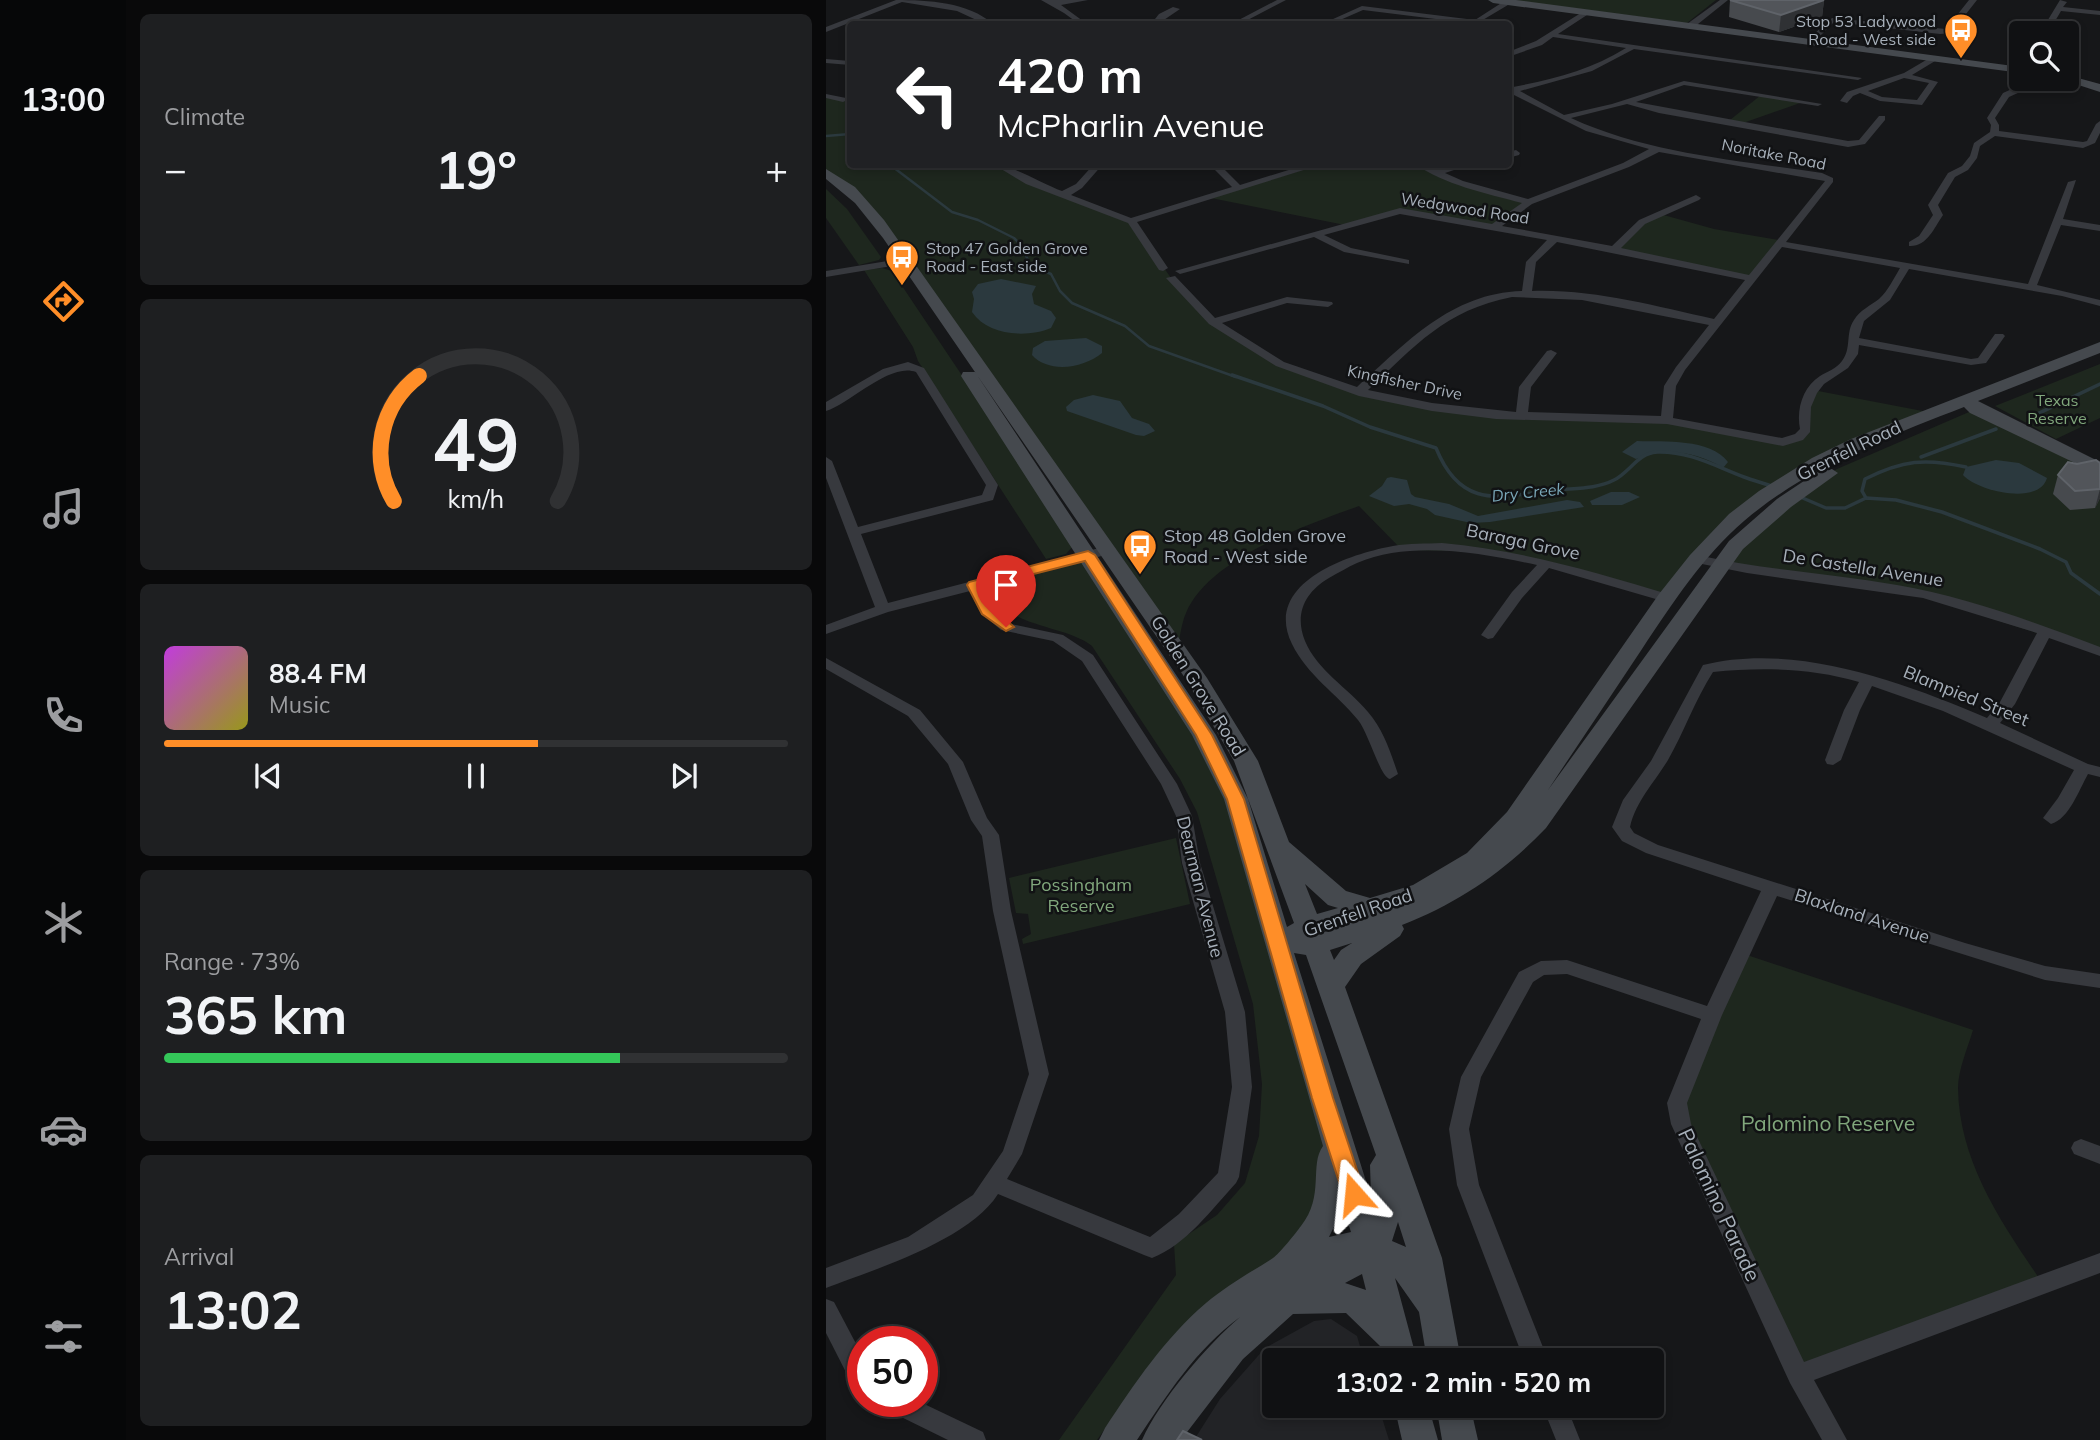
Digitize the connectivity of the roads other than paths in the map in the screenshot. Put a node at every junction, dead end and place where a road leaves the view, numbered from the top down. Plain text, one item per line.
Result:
1 (901, 0) edge
2 (1084, 0) edge
3 (1282, 0) edge
4 (1493, 0) edge
5 (1724, 0) edge
6 (1973, 0) edge
7 (2065, 0) edge
8 (1049, 2) edge
9 (1509, 2) junction
10 (1176, 9) dead end
11 (2059, 9) junction
12 (1584, 13) junction
13 (2100, 13) edge
14 (848, 21) edge
15 (984, 21) edge
16 (1078, 21) edge
17 (1157, 21) edge
18 (1241, 21) edge
19 (1333, 21) edge
20 (1468, 21) edge
21 (1478, 21) edge
22 (2052, 21) edge
23 (847, 22) edge
24 (1690, 26) junction
25 (826, 30) edge
26 (1552, 35) junction
27 (1809, 42) junction
28 (1632, 47) junction
29 (1512, 54) edge
30 (1936, 58) junction
31 (826, 61) edge
32 (847, 63) edge
33 (2009, 67) edge
34 (1904, 76) junction
35 (1858, 78) dead end
36 (2079, 82) edge
37 (2100, 88) edge
38 (1512, 90) edge
39 (1512, 91) edge
40 (1860, 91) junction
41 (2015, 91) edge
42 (826, 96) edge
43 (847, 101) edge
44 (1843, 101) dead end
45 (1628, 102) junction
46 (1818, 104) dead end
47 (1564, 117) junction
48 (1882, 118) dead end
49 (2100, 124) edge
50 (1994, 134) junction
51 (1657, 149) junction
52 (1003, 168) edge
53 (1095, 168) edge
54 (1217, 168) edge
55 (1306, 168) edge
56 (1426, 168) edge
57 (1453, 168) edge
58 (826, 173) edge
59 (1434, 173) junction
60 (2073, 182) dead end
61 (826, 186) edge
62 (1239, 189) junction
63 (1063, 195) junction
64 (1696, 198) dead end
65 (1529, 202) junction
66 (1131, 221) junction
67 (2056, 221) junction
68 (1495, 227) junction
69 (2100, 228) edge
70 (865, 230) dead end
71 (1315, 234) junction
72 (1555, 239) junction
73 (1781, 244) junction
74 (1913, 244) dead end
75 (1614, 249) junction
76 (892, 259) junction
77 (1405, 262) dead end
78 (1906, 266) junction
79 (1171, 272) junction
80 (826, 274) edge
81 (1750, 278) junction
82 (2031, 288) junction
83 (1527, 293) junction
84 (2100, 303) edge
85 (1328, 304) dead end
86 (1213, 322) junction
87 (1715, 323) junction
88 (1999, 336) dead end
89 (1855, 341) junction
90 (2100, 347) edge
91 (1551, 354) dead end
92 (2100, 360) edge
93 (1359, 392) junction
94 (1976, 404) junction
95 (826, 407) edge
96 (1521, 416) junction
97 (1667, 420) junction
98 (826, 461) edge
99 (2097, 466) edge
100 (1796, 484) joint
101 (1775, 499) joint
102 (853, 532) junction
103 (1098, 553) junction
104 (1709, 561) junction
105 (1546, 563) junction
106 (974, 585) junction
107 (1666, 598) junction
108 (883, 609) junction
109 (826, 630) edge
110 (2045, 632) junction
111 (1488, 635) dead end
112 (2100, 652) edge
113 (826, 663) edge
114 (1868, 680) junction
115 (1990, 725) junction
116 (1833, 760) dead end
117 (2083, 768) junction
118 (2100, 772) edge
119 (1390, 774) dead end
120 (2051, 818) dead end
121 (1628, 837) joint
122 (1279, 846) junction
123 (1772, 887) junction
124 (1432, 903) junction
125 (1369, 907) junction
126 (1312, 936) junction
127 (1279, 945) junction
128 (2100, 981) edge
129 (1329, 988) junction
130 (1712, 1015) junction
131 (1374, 1106) junction
132 (1330, 1120) junction
133 (994, 1182) junction
134 (1372, 1250) junction
135 (2100, 1263) edge
136 (826, 1278) edge
137 (1283, 1285) junction
138 (1435, 1307) junction
139 (826, 1309) edge
140 (1395, 1348) edge
141 (1397, 1348) edge
142 (1442, 1348) edge
143 (1531, 1348) edge
144 (847, 1350) edge
145 (1798, 1375) junction
146 (926, 1417) edge
147 (1414, 1418) edge
148 (1456, 1418) edge
149 (1559, 1418) edge
150 (974, 1440) edge
151 (1117, 1440) edge
152 (1160, 1440) edge
153 (1420, 1440) edge
154 (1460, 1440) edge
155 (1568, 1440) edge
156 (1835, 1440) edge

1 - 14 street
1 - 15 street
2 - 8 street
3 - 18 street
4 - 9 main road
5 - 24 street
6 - 27 street
7 - 11 street
8 - 16 street
9 - 12 main road
9 - 21 street
10 - 17 street
11 - 13 street
11 - 22 street
12 - 24 main road
12 - 26 street
19 - 20 street
23 - 25 street
24 - 27 main road
26 - 28 street
26 - 29 street
27 - 30 main road
28 - 35 street
28 - 38 street
30 - 33 main road
30 - 34 street
31 - 32 street
34 - 40 street
34 - 40 street
36 - 37 main road
39 - 47 street, Noritake Road
40 - 44 street
41 - 50 street
42 - 43 street
45 - 46 street
45 - 47 street
45 - 48 street
47 - 51 street, Noritake Road
49 - 50 street
50 - 74 street
51 - 65 street
51 - 73 street, Noritake Road
52 - 63 street
53 - 63 street
54 - 62 street
55 - 62 street
56 - 59 street
57 - 59 street
58 - 76 main road, Golden Grove Road
59 - 65 street
60 - 67 street
61 - 70 main road
62 - 66 street
63 - 66 street
64 - 75 street
65 - 68 street
66 - 79 street, Kingfisher Drive
67 - 69 street
67 - 82 street
68 - 71 street, Wedgwood Road
68 - 72 street, Wedgwood Road
71 - 77 street
71 - 79 street, Wedgwood Road
72 - 75 street, Wedgwood Road
72 - 83 street
73 - 78 street
73 - 81 street, Noritake Road
75 - 81 street, Wedgwood Road
76 - 80 street
76 - 103 main road, Golden Grove Road
78 - 82 street
78 - 89 street, Kingfisher Drive
79 - 86 street, Kingfisher Drive
81 - 87 street, Noritake Road
82 - 84 street
83 - 87 street
83 - 93 street
85 - 86 street
86 - 93 street, Kingfisher Drive
87 - 97 street, Noritake Road
88 - 89 street
89 - 97 street, Kingfisher Drive
90 - 94 main road, Grenfell Road
91 - 96 street
92 - 94 main road, Grenfell Road
93 - 96 street, Kingfisher Drive
94 - 99 main road
94 - 100 main road, Grenfell Road
95 - 102 street
96 - 97 street, Kingfisher Drive
98 - 102 street
100 - 101 main road, Grenfell Road
101 - 104 main road, Grenfell Road
102 - 108 street
103 - 106 street
103 - 122 main road, Golden Grove Road
103 - 127 main road, Golden Grove Road
104 - 107 main road, Grenfell Road
104 - 110 street, De Castella Avenue
104 - 124 main road, Grenfell Road
105 - 107 street, Baraga Grove
105 - 111 street
105 - 119 street, Baraga Grove
106 - 108 street
106 - 133 street, Dearman Avenue
107 - 125 main road, Grenfell Road
108 - 109 street
110 - 112 street, De Castella Avenue
110 - 115 street
113 - 133 street
114 - 115 street, Blampied Street
114 - 116 street
114 - 121 street, Blampied Street
115 - 117 street, Blampied Street
117 - 118 street, Blampied Street
117 - 120 street
121 - 123 street, Blaxland Avenue
122 - 125 main road
122 - 126 main road, Golden Grove Road
123 - 128 street, Blaxland Avenue
123 - 130 street, Palomino Parade
124 - 126 main road, Grenfell Road
124 - 129 main road
125 - 126 main road, Grenfell Road
126 - 127 main road, Grenfell Road
126 - 129 main road, Golden Grove Road
127 - 132 main road, Golden Grove Road
129 - 131 main road, Golden Grove Road
130 - 143 street
130 - 145 street, Palomino Parade
131 - 134 main road
131 - 138 main road, Golden Grove Road
132 - 134 main road, Golden Grove Road
132 - 137 main road
133 - 136 street
134 - 137 main road
134 - 138 main road
134 - 141 main road, Golden Grove Road
135 - 145 street
137 - 140 main road
137 - 151 main road
137 - 152 main road
138 - 142 main road, Golden Grove Road
139 - 144 street
145 - 156 street, Palomino Parade
146 - 150 street
147 - 153 main road
148 - 154 main road
149 - 155 street

